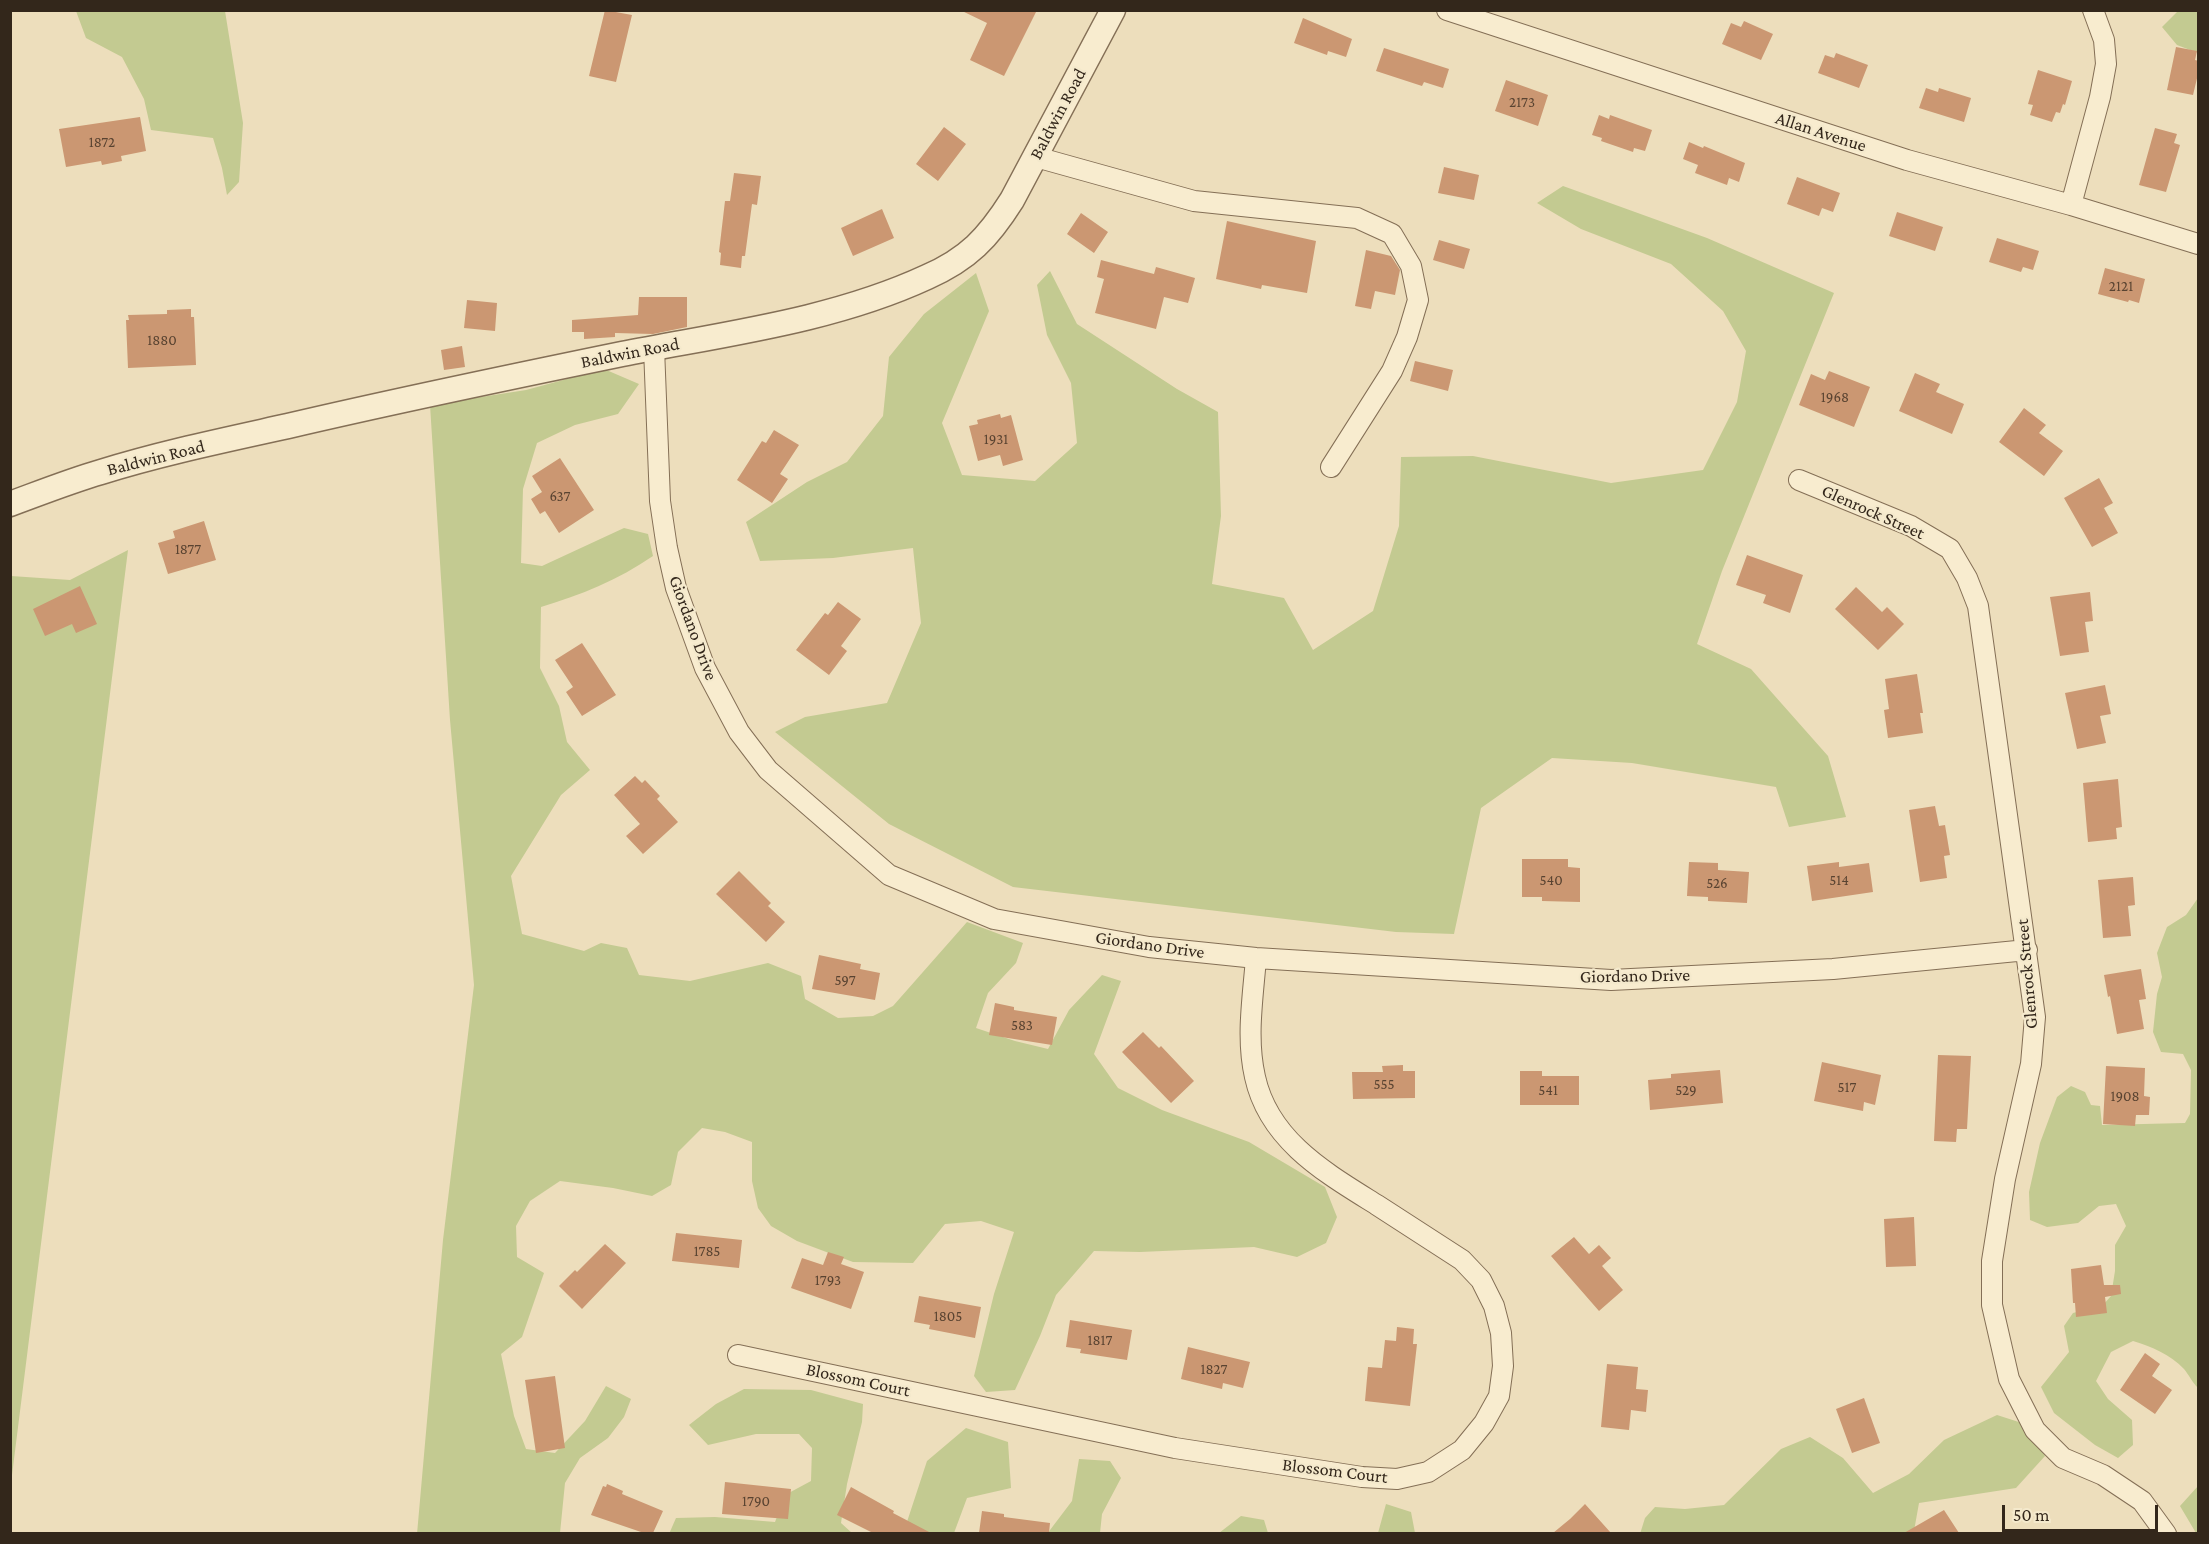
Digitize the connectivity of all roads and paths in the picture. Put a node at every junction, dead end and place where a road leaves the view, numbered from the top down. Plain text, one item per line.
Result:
1 (1113, 10) edge
2 (1447, 10) edge
3 (2093, 10) edge
4 (1036, 157) junction
5 (2071, 205) junction
6 (2199, 244) edge
7 (654, 348) junction
8 (1331, 467) dead end
9 (1799, 480) dead end
10 (10, 504) edge
11 (2027, 950) junction
12 (1256, 958) junction
13 (738, 1355) dead end
14 (2166, 1533) edge

1 - 4 street, Baldwin Road
2 - 5 street, Allan Avenue
3 - 5 street
4 - 7 street, Baldwin Road
4 - 8 street
5 - 6 street, Allan Avenue
7 - 10 street, Baldwin Road
7 - 12 street, Giordano Drive
9 - 11 street, Glenrock Street
11 - 12 street, Giordano Drive
11 - 14 street, Glenrock Street
12 - 13 street, Blossom Court

